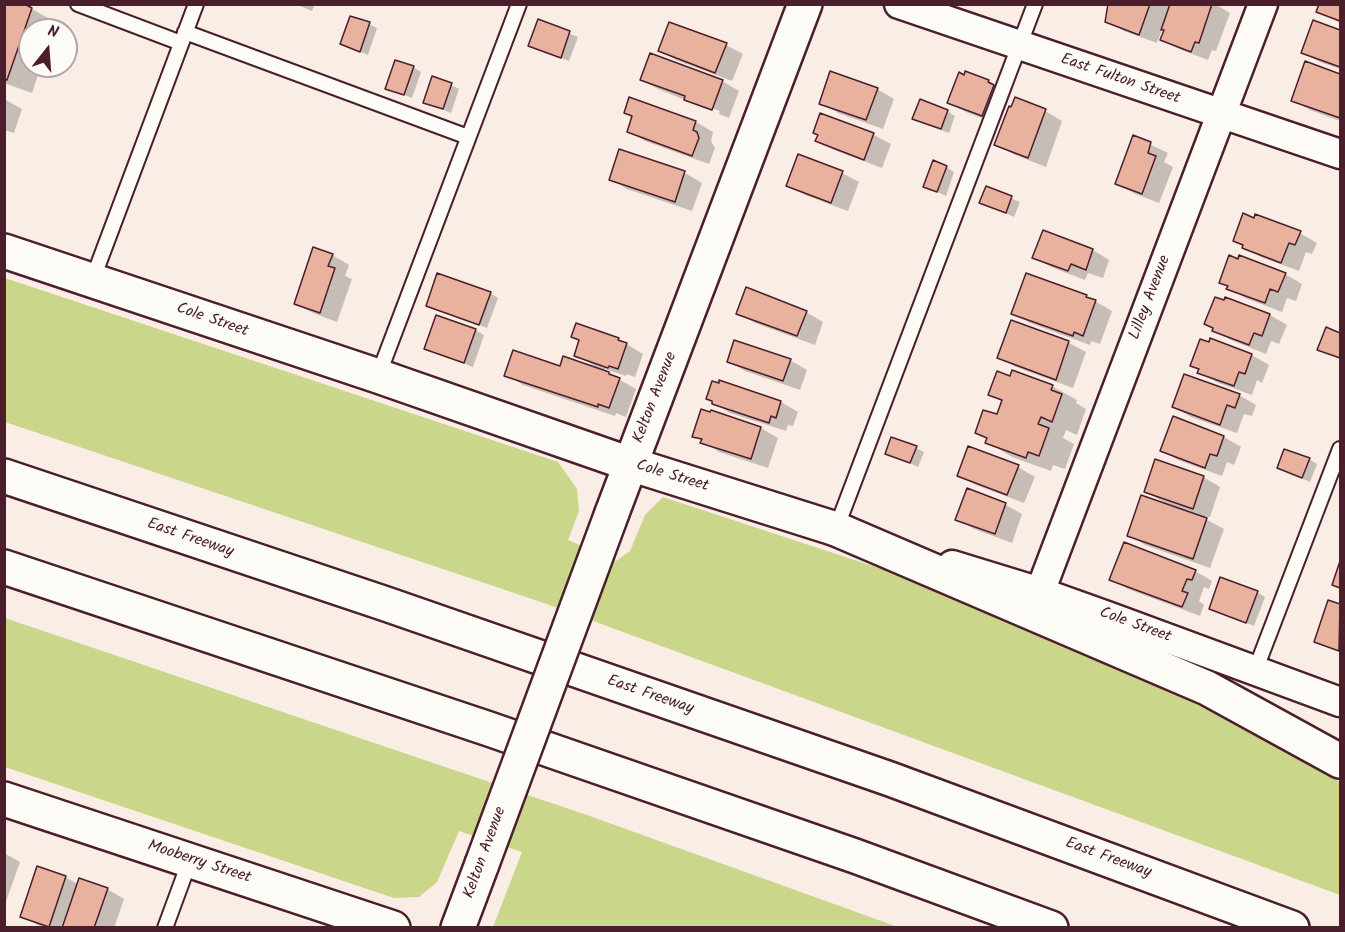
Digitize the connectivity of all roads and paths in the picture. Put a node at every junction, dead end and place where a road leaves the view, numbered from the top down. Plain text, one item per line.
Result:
1 (78, 4) edge
2 (196, 4) edge
3 (519, 4) edge
4 (805, 4) edge
5 (899, 4) edge
6 (1035, 4) edge
7 (1263, 4) edge
8 (183, 37) junction
9 (1021, 46) junction
10 (1221, 115) junction
11 (468, 137) junction
12 (1341, 154) edge
13 (4, 251) edge
14 (92, 280) junction
15 (378, 376) junction
16 (1341, 449) edge
17 (630, 464) junction
18 (4, 476) edge
19 (836, 530) junction
20 (4, 567) edge
21 (1040, 592) junction
22 (1255, 671) junction
23 (1341, 702) edge
24 (1341, 760) edge
25 (4, 799) edge
26 (190, 860) junction
27 (165, 927) edge
28 (393, 927) edge
29 (458, 927) edge
30 (1051, 927) edge
31 (1292, 927) edge

1 - 8 lane
2 - 8 lane
3 - 11 lane
4 - 17 main road, Kelton Avenue
5 - 9 street, East Fulton Street
6 - 9 lane
7 - 10 street, Lilley Avenue
8 - 11 lane
8 - 14 lane
9 - 10 street, East Fulton Street
9 - 19 lane
10 - 12 street, East Fulton Street
10 - 21 street, Lilley Avenue
11 - 15 lane
13 - 14 main road, Cole Street
14 - 15 main road, Cole Street
15 - 17 main road, Cole Street
16 - 22 lane
17 - 19 main road, Cole Street
17 - 29 main road, Kelton Avenue, bridge
18 - 31 main road, East Freeway
19 - 21 street, Cole Street
19 - 24 main road
20 - 30 main road
21 - 22 street, Cole Street
22 - 23 street, Cole Street
25 - 26 main road, Mooberry Street
26 - 27 lane
26 - 28 main road, Mooberry Street

